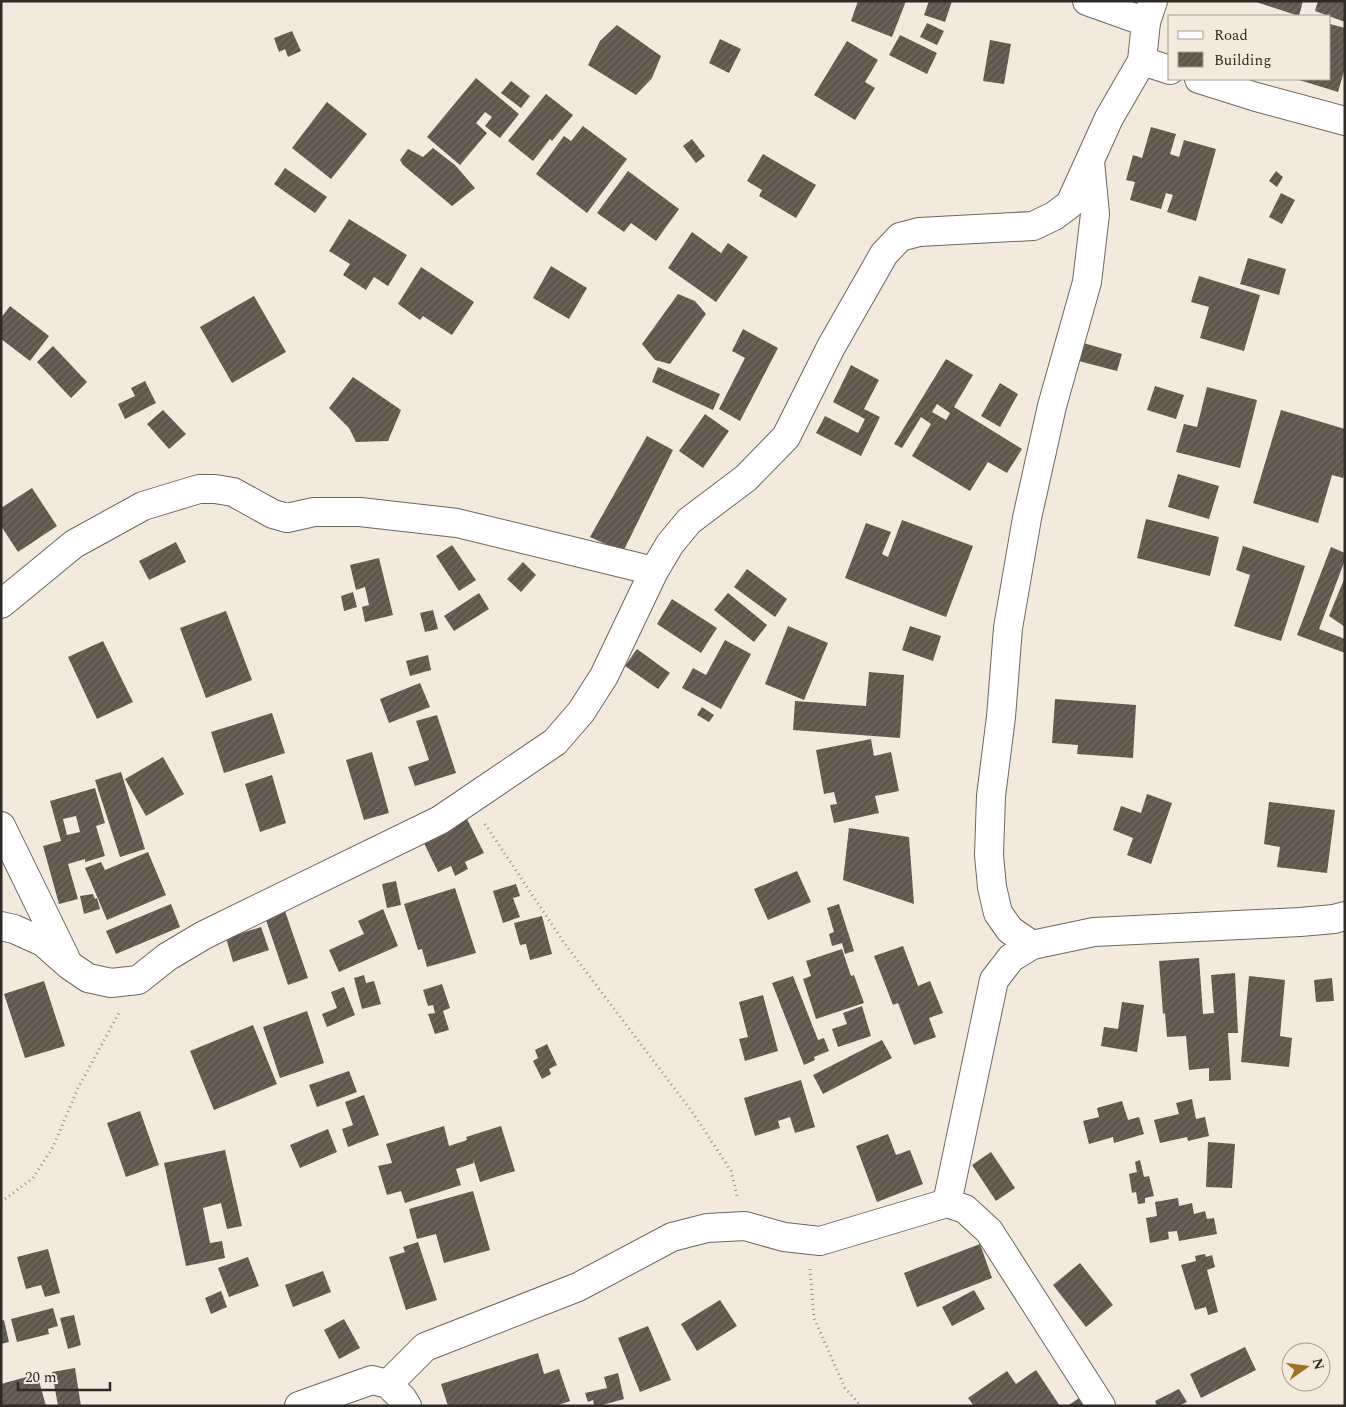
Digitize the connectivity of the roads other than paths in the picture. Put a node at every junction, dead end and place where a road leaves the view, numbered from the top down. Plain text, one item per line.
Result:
1 (1088, 1) edge
2 (1150, 12) edge
3 (1142, 61) junction
4 (1168, 69) edge
5 (1202, 80) edge
6 (1345, 122) edge
7 (1090, 159) junction
8 (654, 571) junction
9 (1, 604) edge
10 (1, 826) edge
11 (1345, 916) edge
12 (1, 926) edge
13 (1032, 945) junction
14 (69, 965) junction
15 (947, 1203) junction
16 (388, 1384) junction
17 (299, 1406) edge
18 (407, 1406) edge
19 (1101, 1406) edge

1 - 2 street
2 - 3 street
3 - 4 street
3 - 7 street
5 - 6 street
7 - 8 street
7 - 13 street
8 - 9 street
8 - 14 street
10 - 14 street
11 - 13 street
12 - 14 street
13 - 15 street
15 - 16 street
15 - 19 street
16 - 17 street
16 - 18 street

